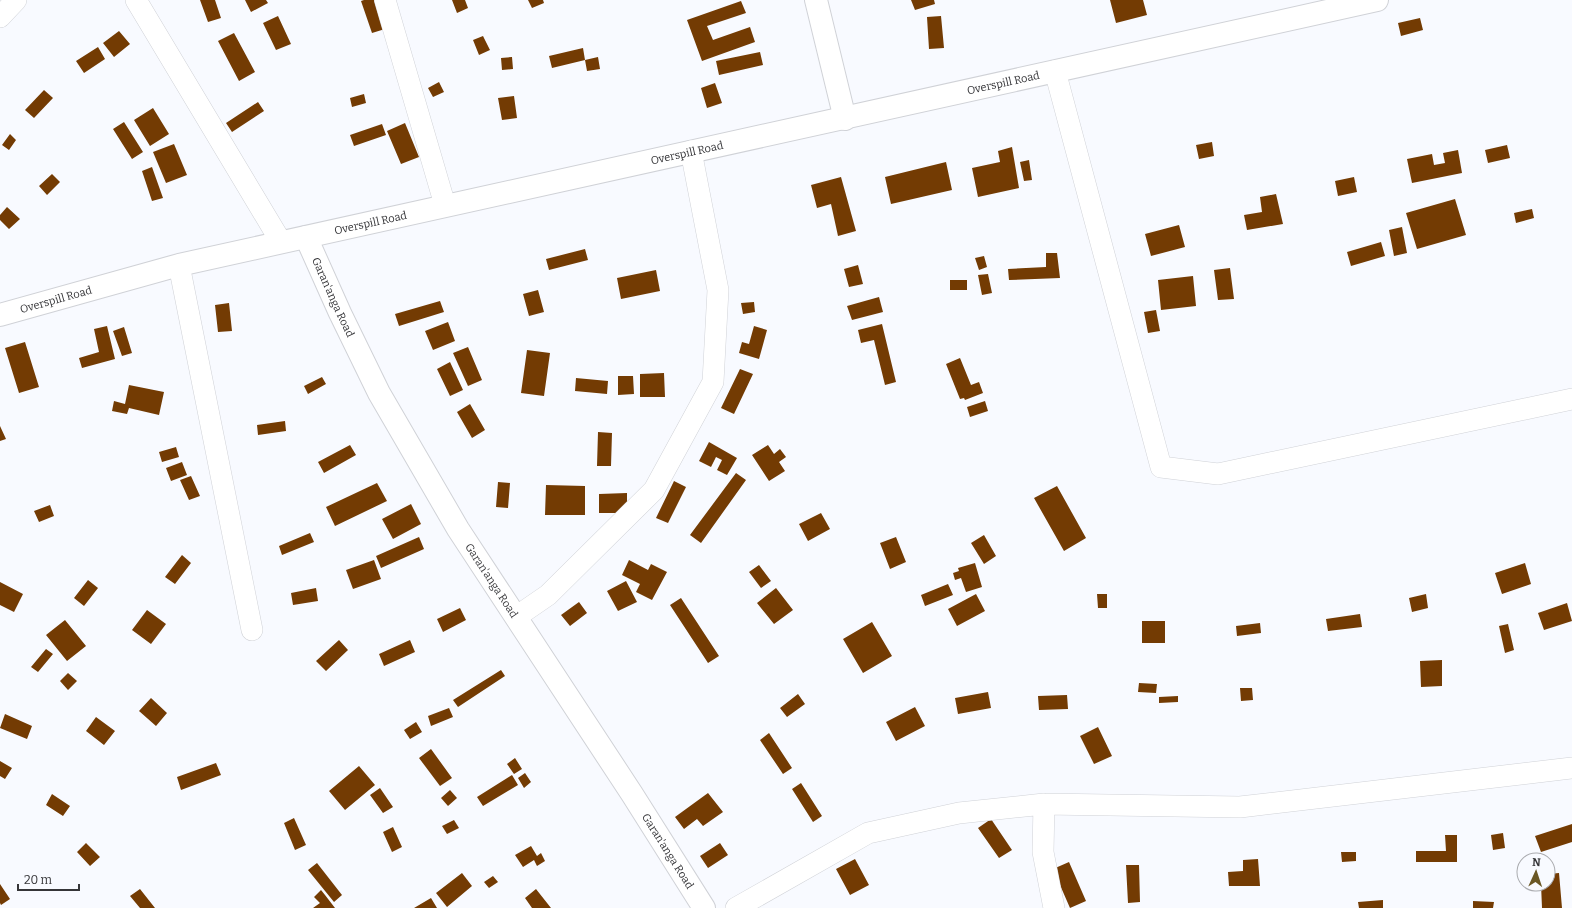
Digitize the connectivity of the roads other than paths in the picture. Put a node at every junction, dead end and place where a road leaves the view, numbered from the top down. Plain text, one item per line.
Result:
1 (16, 0) edge
2 (136, 0) edge
3 (385, 0) edge
4 (816, 0) edge
5 (1377, 0) edge
6 (0, 18) edge
7 (1055, 70) junction
8 (844, 119) junction
9 (691, 151) junction
10 (445, 205) junction
11 (306, 237) junction
12 (281, 242) junction
13 (179, 265) junction
14 (0, 315) edge
15 (1572, 399) edge
16 (516, 617) junction
17 (252, 630) dead end
18 (1572, 768) edge
19 (1044, 804) junction
20 (704, 908) edge
21 (736, 908) edge
22 (1054, 908) edge

1 - 6 street
2 - 12 street
3 - 10 street
4 - 8 street
5 - 7 street, Overspill Road
7 - 8 street, Overspill Road
7 - 15 street
8 - 9 street, Overspill Road
9 - 10 street, Overspill Road
9 - 16 street
10 - 11 street, Overspill Road
11 - 12 street, Overspill Road
11 - 16 street, Garan'anga Road
12 - 13 street, Overspill Road
13 - 14 street, Overspill Road
13 - 17 street
16 - 20 street, Garan'anga Road
18 - 19 street
19 - 21 street
19 - 22 street

